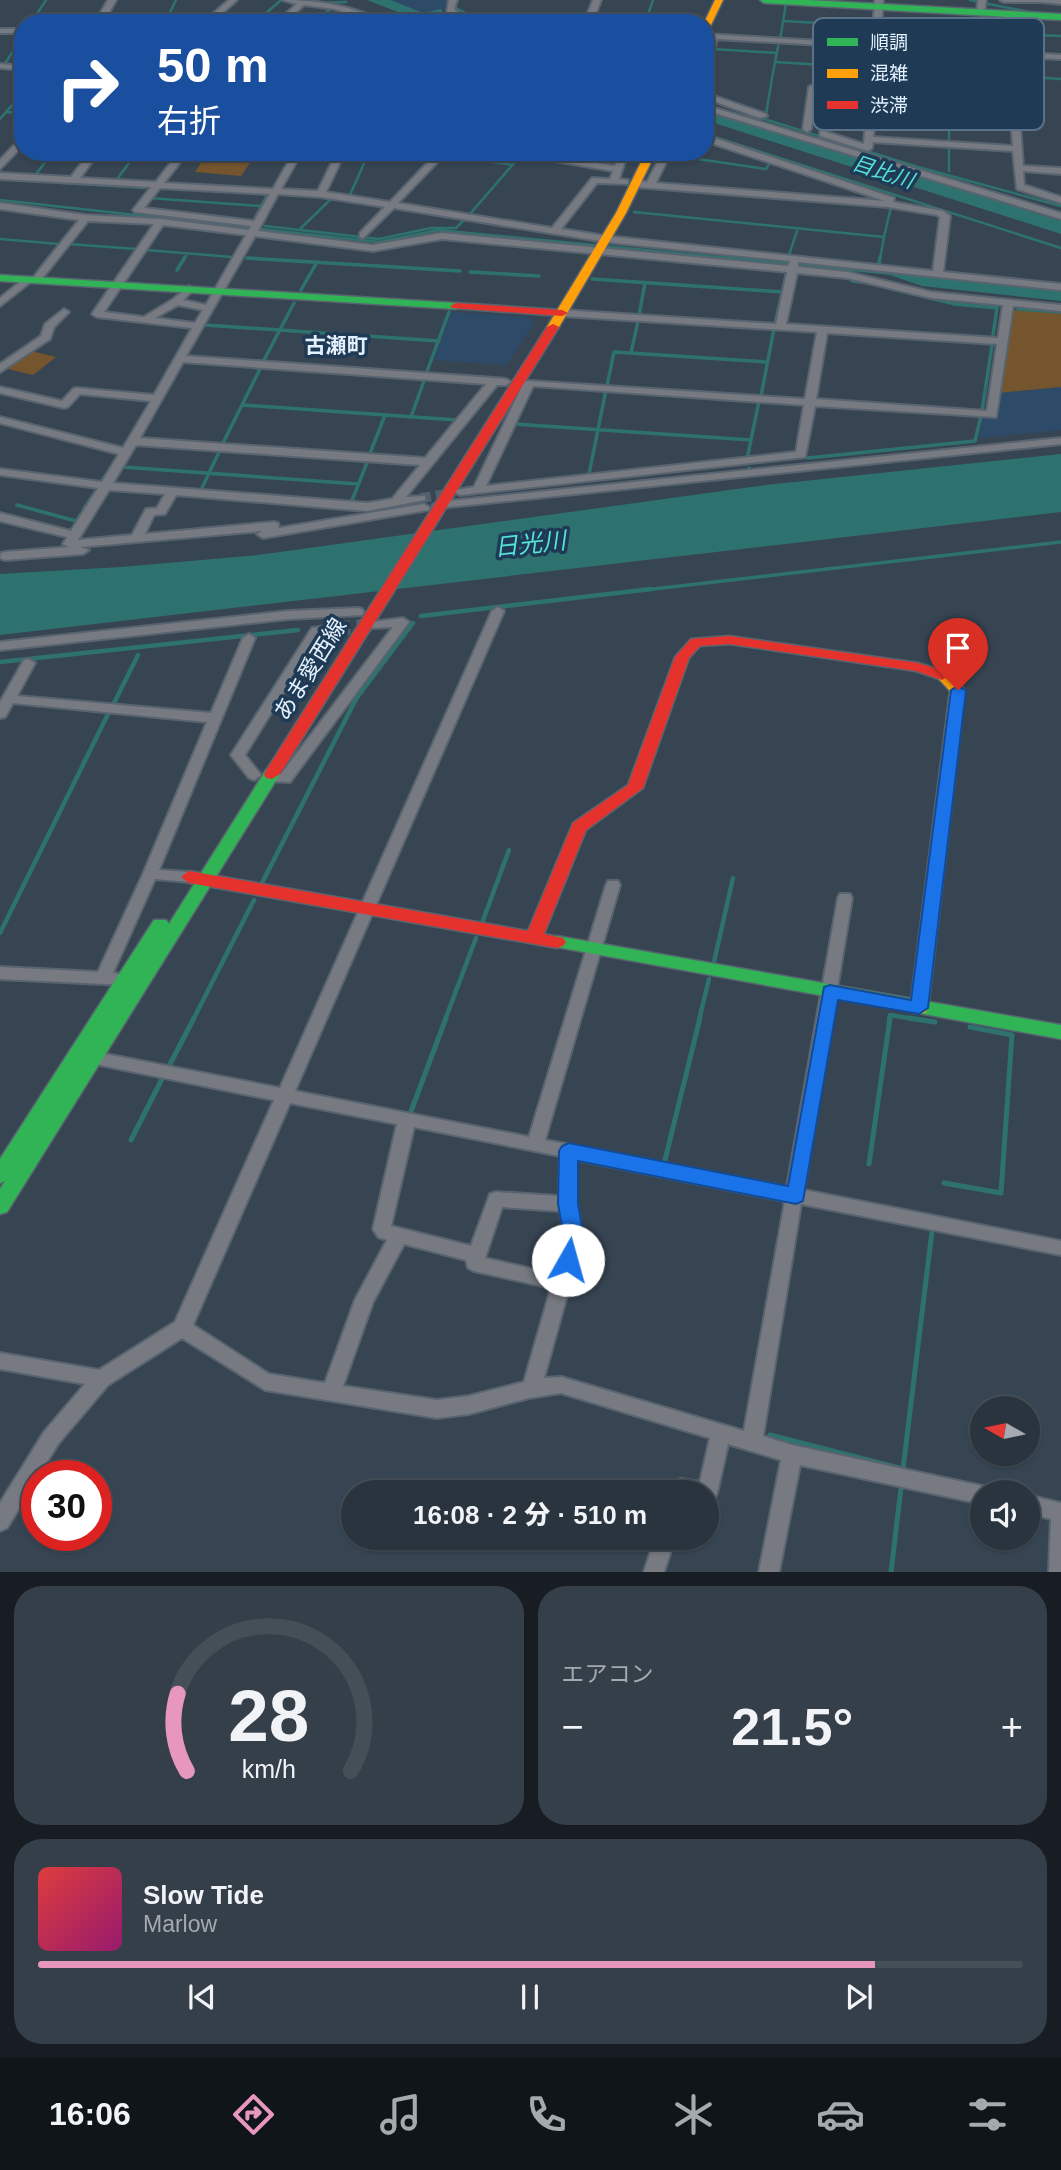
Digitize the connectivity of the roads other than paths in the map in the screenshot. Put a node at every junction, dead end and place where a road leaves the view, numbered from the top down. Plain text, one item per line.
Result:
1 (233, 0) edge
2 (287, 0) edge
3 (764, 0) edge
4 (1041, 0) edge
5 (303, 2) junction
6 (1061, 2) edge
7 (879, 3) edge
8 (982, 6) edge
9 (1006, 7) edge
10 (217, 14) edge
11 (289, 14) edge
12 (356, 14) edge
13 (1057, 17) edge
14 (714, 35) edge
15 (813, 42) edge
16 (813, 87) dead end
17 (714, 98) edge
18 (714, 110) edge
19 (807, 129) junction
20 (870, 130) edge
21 (1016, 130) edge
22 (869, 139) junction
23 (714, 141) edge
24 (1017, 149) junction
25 (14, 150) edge
26 (88, 161) edge
27 (176, 161) edge
28 (293, 161) edge
29 (337, 161) edge
30 (434, 161) edge
31 (546, 161) edge
32 (626, 161) edge
33 (636, 161) edge
34 (643, 161) edge
35 (655, 161) edge
36 (0, 166) edge
37 (1019, 168) junction
38 (1061, 171) edge
39 (0, 176) edge
40 (629, 180) junction
41 (73, 181) junction
42 (155, 186) junction
43 (1028, 190) junction
44 (276, 191) junction
45 (1061, 192) edge
46 (321, 194) junction
47 (1061, 200) edge
48 (393, 204) junction
49 (888, 204) junction
50 (0, 206) edge
51 (1061, 216) edge
52 (85, 218) junction
53 (160, 222) junction
54 (255, 229) junction
55 (555, 230) junction
56 (363, 235) dead end
57 (597, 245) junction
58 (794, 264) junction
59 (938, 273) junction
60 (0, 278) edge
61 (33, 279) junction
62 (118, 284) junction
63 (1061, 287) edge
64 (189, 289) junction
65 (218, 291) junction
66 (176, 302) junction
67 (0, 303) edge
68 (1008, 304) junction
69 (208, 308) junction
70 (1061, 308) edge
71 (64, 312) dead end
72 (555, 313) junction
73 (148, 318) junction
74 (197, 326) junction
75 (780, 327) junction
76 (822, 330) junction
77 (1001, 341) junction
78 (178, 359) junction
79 (0, 369) edge
80 (511, 382) junction
81 (0, 390) edge
82 (156, 398) junction
83 (810, 402) junction
84 (0, 420) edge
85 (13, 425) junction
86 (0, 433) edge
87 (133, 440) junction
88 (1061, 441) edge
89 (126, 452) junction
90 (429, 462) junction
91 (0, 472) edge
92 (106, 486) junction
93 (478, 489) junction
94 (173, 491) junction
95 (460, 492) tunnel mouth
96 (395, 503) junction
97 (428, 508) junction
98 (0, 517) edge
99 (274, 526) dead end
100 (73, 535) junction
101 (136, 539) junction
102 (5, 556) dead end
103 (366, 608) junction
104 (498, 611) dead end
105 (376, 625) tunnel mouth
106 (336, 629) tunnel mouth
107 (250, 638) dead end
108 (0, 646) edge
109 (29, 663) dead end
110 (9, 699) junction
111 (0, 714) edge
112 (215, 718) junction
113 (262, 777) junction
114 (150, 874) junction
115 (196, 879) junction
116 (612, 885) dead end
117 (845, 898) dead end
118 (366, 909) junction
119 (534, 938) junction
120 (593, 949) junction
121 (0, 973) edge
122 (103, 978) junction
123 (125, 979) junction
124 (830, 992) junction
125 (919, 1008) junction
126 (1061, 1032) edge
127 (94, 1058) junction
128 (287, 1095) junction
129 (407, 1119) junction
130 (535, 1144) junction
131 (569, 1151) junction
132 (0, 1175) edge
133 (796, 1196) junction
134 (568, 1204) junction
135 (0, 1206) edge
136 (399, 1236) junction
137 (1061, 1248) edge
138 (477, 1255) junction
139 (562, 1283) junction
140 (182, 1328) junction
141 (0, 1361) edge
142 (101, 1379) junction
143 (533, 1385) junction
144 (331, 1392) junction
145 (721, 1432) junction
146 (752, 1442) junction
147 (792, 1454) junction
148 (709, 1480) edge
149 (970, 1492) edge
150 (1040, 1507) edge
151 (1061, 1512) edge
152 (1061, 1518) edge
153 (0, 1521) edge
154 (661, 1550) edge
155 (654, 1572) edge
156 (769, 1572) edge
157 (1059, 1572) edge

1 - 10 street
2 - 5 street
3 - 7 street
4 - 6 street
4 - 9 street
5 - 11 street
5 - 12 street
6 - 13 street
7 - 8 street
8 - 9 street
9 - 13 street
14 - 15 street
16 - 19 street
17 - 19 street
18 - 51 street
19 - 22 street
20 - 22 street
21 - 24 street
22 - 24 street
23 - 49 street
24 - 37 street
25 - 36 street
26 - 41 street
27 - 42 street
28 - 44 street
29 - 46 street
30 - 48 street
31 - 40 street
32 - 40 street
33 - 40 street, あま愛西線
34 - 40 street, あま愛西線
35 - 40 street
37 - 38 street
37 - 43 street
39 - 41 street
40 - 49 street
40 - 55 street
40 - 57 street, あま愛西線
41 - 42 street
42 - 44 street
42 - 54 street
43 - 45 street
43 - 47 street
44 - 46 street
44 - 54 street
46 - 48 street
48 - 55 street
48 - 56 street
49 - 59 street
50 - 52 street
52 - 53 street
52 - 61 street
53 - 54 street
53 - 62 street
54 - 57 street
54 - 65 street
55 - 57 street
57 - 58 street
57 - 72 street, あま愛西線
58 - 59 street
58 - 68 street
58 - 75 street
59 - 63 street
60 - 61 street
61 - 62 street
61 - 67 street
62 - 64 street
62 - 73 street
64 - 65 street
64 - 66 street
65 - 69 street
65 - 72 street
66 - 69 street
66 - 73 street
68 - 70 street
68 - 77 street
69 - 74 street
71 - 79 street
72 - 75 street
72 - 80 street, あま愛西線
73 - 74 street
74 - 78 street
75 - 76 street
76 - 77 street
76 - 83 street
77 - 83 street
78 - 80 street
78 - 82 street
80 - 83 street
80 - 90 street
80 - 93 street
80 - 97 street, あま愛西線
81 - 82 street
82 - 87 street
83 - 93 street
84 - 85 street
85 - 86 street
85 - 89 street
87 - 89 street
87 - 90 street
88 - 97 street
89 - 92 street
90 - 96 street
91 - 92 street
92 - 94 street
92 - 100 street
93 - 95 street
94 - 96 street
94 - 101 street
96 - 97 street
97 - 102 street
97 - 103 street, あま愛西線
98 - 100 street
99 - 101 street
100 - 101 street
103 - 108 street
103 - 113 street, あま愛西線
104 - 118 street
105 - 113 street
106 - 113 street
107 - 112 street
109 - 110 street
110 - 111 street
110 - 112 street
112 - 114 street
113 - 115 street, あま愛西線
114 - 115 street
114 - 122 street
115 - 118 street
115 - 123 street, あま愛西線
115 - 127 street, あま愛西線
116 - 120 street
117 - 124 street
118 - 119 street
118 - 128 street
119 - 120 street
119 - 125 street
120 - 124 street
120 - 130 street
121 - 122 street
122 - 123 street
123 - 132 street, あま愛西線
124 - 125 street
124 - 133 street
125 - 126 street
127 - 128 street
127 - 135 street, あま愛西線
128 - 129 street
128 - 140 street
129 - 130 street
129 - 136 street
130 - 131 street
131 - 133 street
131 - 134 street
133 - 137 street
133 - 146 street
134 - 138 street
134 - 139 street
136 - 138 street
136 - 144 street
138 - 139 street
139 - 143 street
140 - 142 street
140 - 144 street
141 - 142 street
142 - 153 street
143 - 144 street
143 - 145 street
145 - 146 street
145 - 148 street
146 - 147 street
147 - 149 street
147 - 156 street
150 - 151 street
152 - 157 street
154 - 155 street

